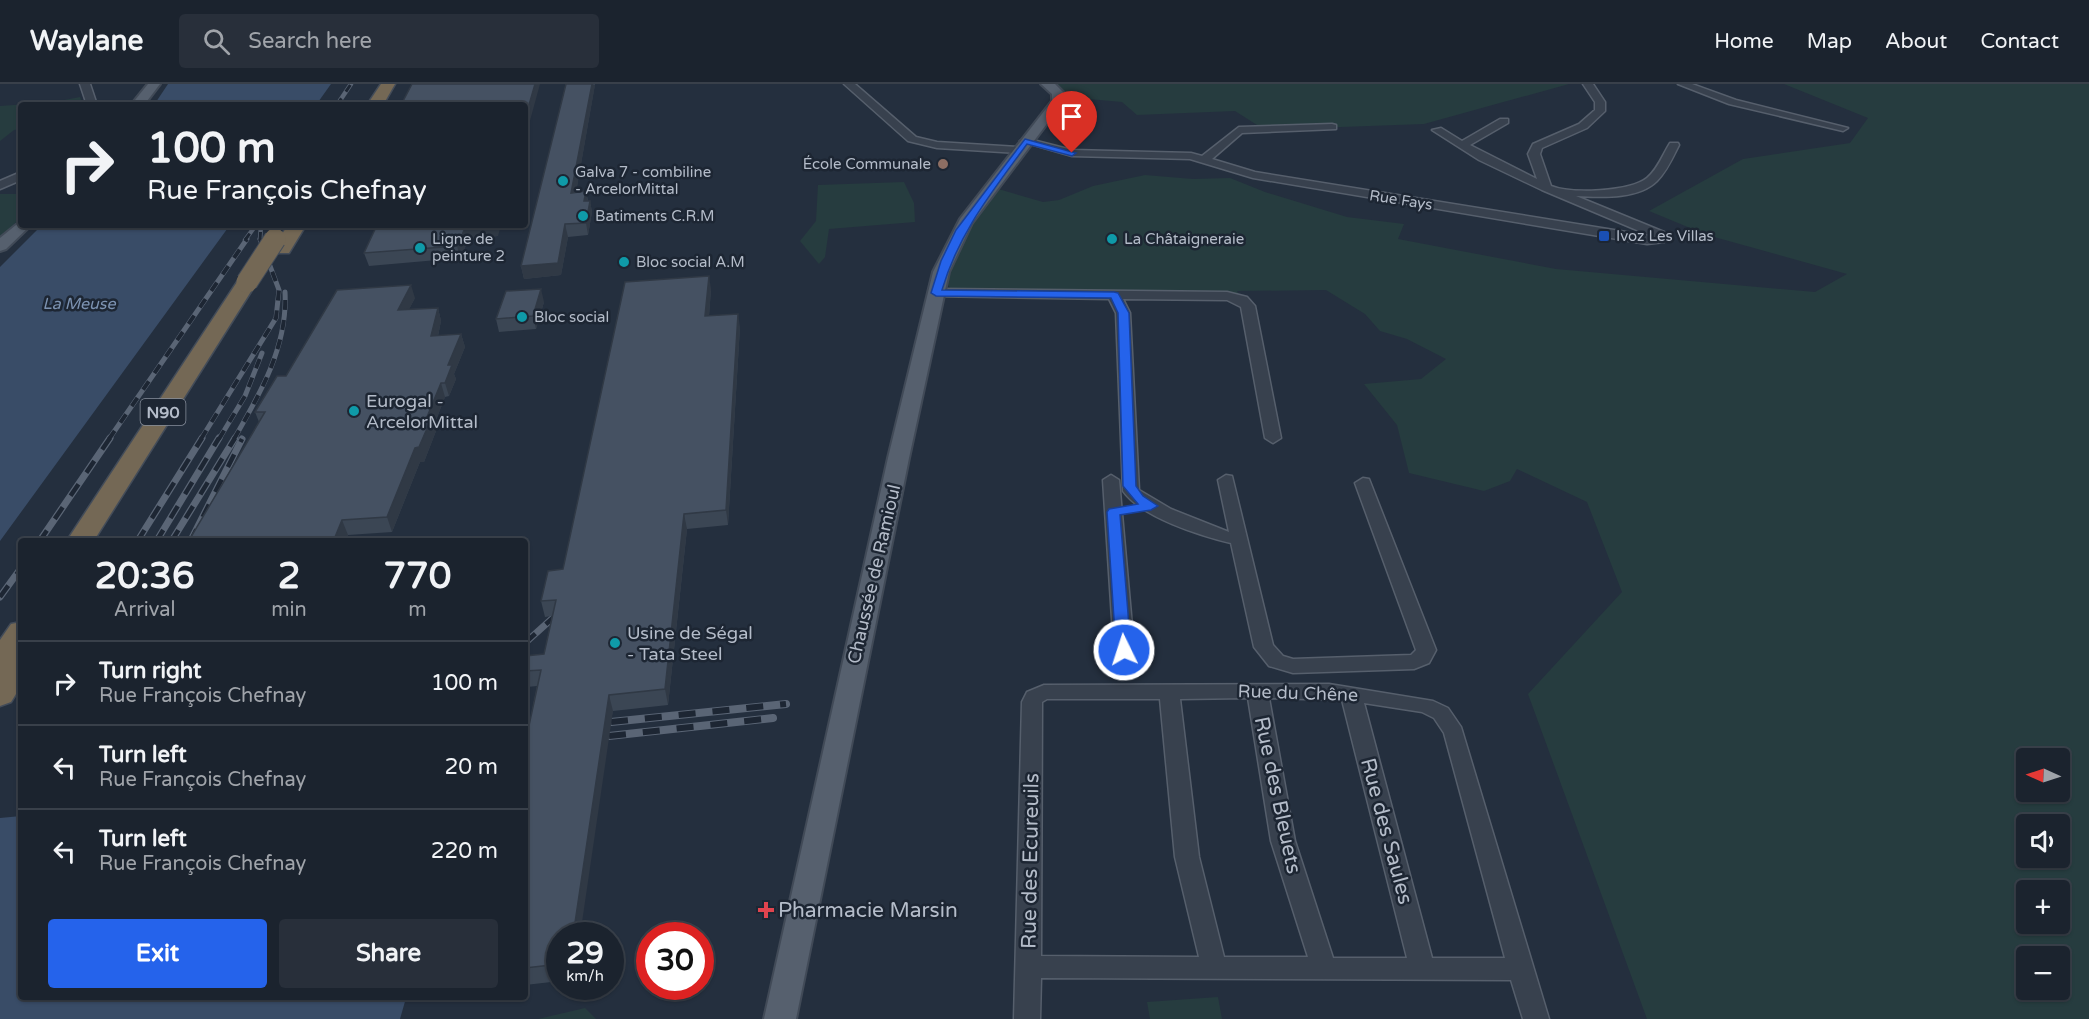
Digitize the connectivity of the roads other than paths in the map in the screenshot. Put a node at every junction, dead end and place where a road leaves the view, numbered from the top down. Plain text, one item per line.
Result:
1 (85, 84) edge
2 (154, 84) edge
3 (375, 84) edge
4 (388, 84) edge
5 (849, 84) edge
6 (1047, 84) edge
7 (1588, 84) edge
8 (1683, 84) edge
9 (91, 102) edge
10 (139, 102) edge
11 (364, 102) edge
12 (377, 102) edge
13 (1504, 121) dead end
14 (1332, 127) dead end
15 (1843, 128) dead end
16 (1437, 130) dead end
17 (1462, 145) junction
18 (1674, 145) dead end
19 (1021, 146) junction
20 (1204, 159) junction
21 (18, 176) edge
22 (2, 183) edge
23 (1549, 190) junction
24 (20, 228) edge
25 (281, 237) edge
26 (0, 246) edge
27 (251, 285) junction
28 (936, 293) junction
29 (1114, 295) junction
30 (1273, 438) dead end
31 (1111, 480) dead end
32 (1226, 480) dead end
33 (1363, 483) dead end
34 (1151, 506) junction
35 (1113, 512) junction
36 (82, 538) edge
37 (99, 538) edge
38 (1239, 539) junction
39 (18, 636) edge
40 (0, 663) edge
41 (1139, 664) dead end
42 (18, 667) edge
43 (1169, 691) junction
44 (1257, 691) junction
45 (1351, 694) junction
46 (0, 695) edge
47 (1032, 702) joint
48 (1028, 967) junction
49 (1214, 967) junction
50 (1324, 968) junction
51 (1422, 968) junction
52 (1521, 969) junction
53 (780, 1019) edge
54 (1027, 1019) edge
55 (1536, 1019) edge

1 - 9 street
2 - 10 main road
3 - 11 highway
4 - 12 highway
5 - 19 street, Rue Fays
6 - 19 main road, Chaussée de Ramioul
7 - 23 street
8 - 15 street
13 - 17 street
14 - 20 street
16 - 17 street
17 - 23 street
18 - 23 street
19 - 20 street, Rue Fays
19 - 28 main road, Chaussée de Ramioul
20 - 23 street, Rue Fays
21 - 22 street
24 - 26 main road
25 - 27 highway, N90
27 - 36 highway, N90
27 - 37 highway, N90
28 - 29 street
28 - 53 main road, Chaussée de Ramioul
29 - 30 street
29 - 34 street
31 - 35 street
32 - 38 street
33 - 38 street
34 - 35 street
34 - 38 street
35 - 41 street
39 - 40 highway
42 - 46 highway
43 - 44 street, Rue du Chêne
43 - 47 street, Rue du Chêne
43 - 49 street
44 - 45 street, Rue du Chêne
44 - 50 street, Rue des Bleuets
45 - 51 street, Rue des Saules
45 - 52 street, Rue du Chêne
47 - 48 street, Rue des Ecureuils
48 - 49 street
48 - 54 street, Rue des Ecureuils
49 - 50 street
50 - 51 street
51 - 52 street
52 - 55 street, Rue du Chêne

